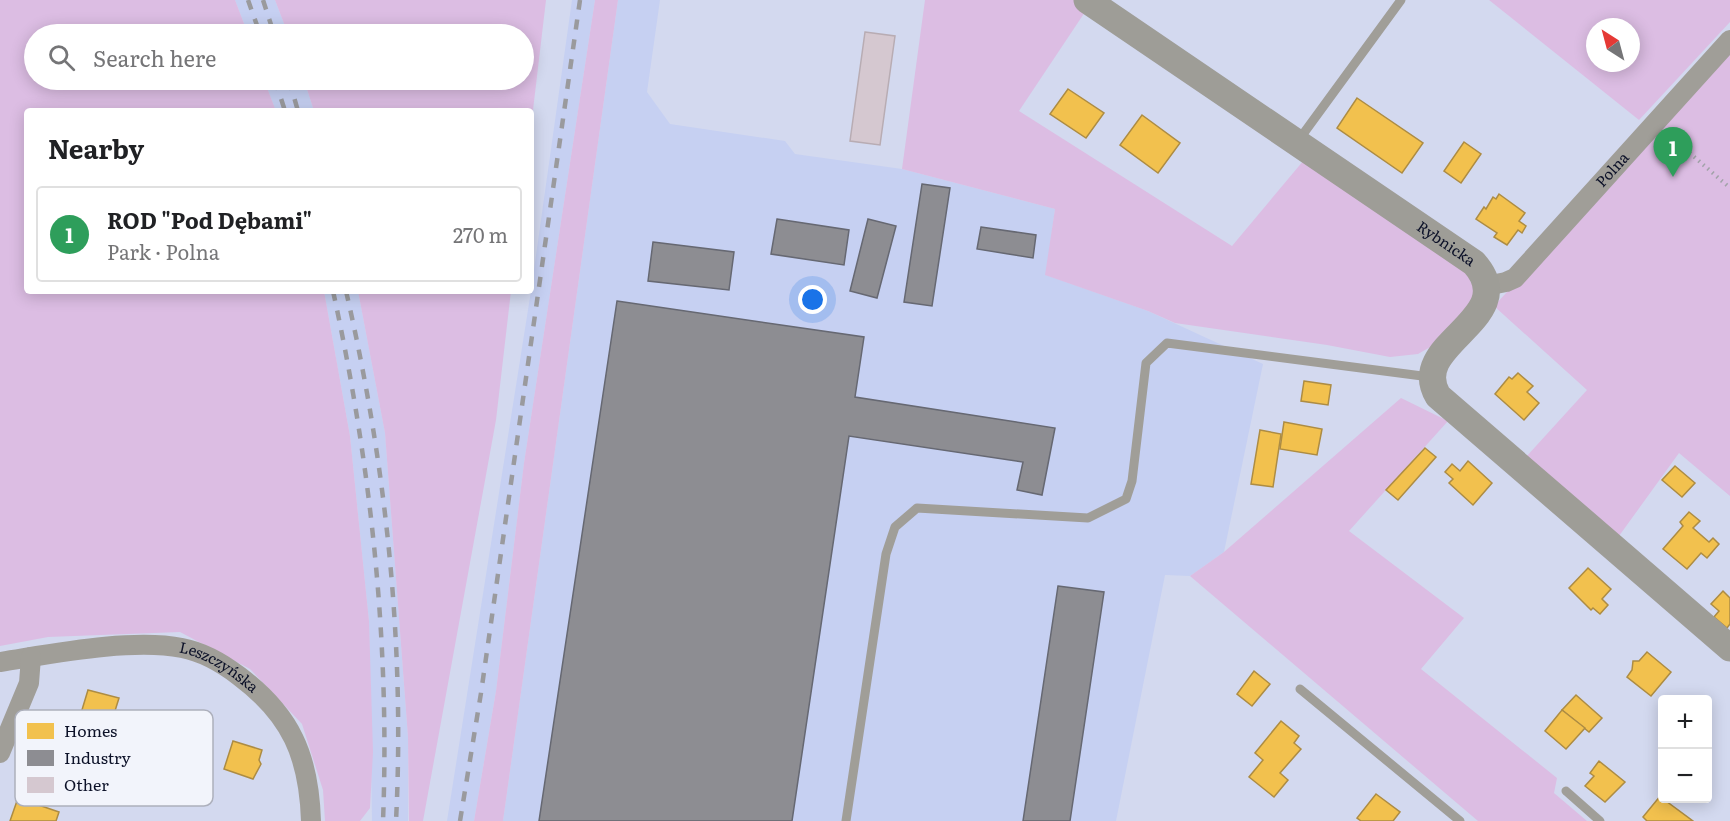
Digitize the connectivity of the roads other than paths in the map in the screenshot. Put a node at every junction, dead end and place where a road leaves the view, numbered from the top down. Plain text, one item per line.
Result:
1 (1087, 0) edge
2 (1401, 0) edge
3 (1730, 40) edge
4 (1297, 143) junction
5 (1486, 286) junction
6 (1432, 377) junction
7 (1730, 648) edge
8 (32, 657) junction
9 (0, 662) edge
10 (1300, 689) dead end
11 (18, 710) edge
12 (15, 717) edge
13 (0, 753) edge
14 (1566, 791) dead end
15 (311, 821) edge
16 (846, 821) edge
17 (1460, 821) edge
18 (1600, 821) edge

1 - 4 street, Rybnicka
2 - 4 lane
3 - 5 street, Polna
4 - 5 street, Rybnicka
5 - 6 street
6 - 7 street
6 - 16 lane
8 - 9 street, Leszczyńska
8 - 11 street
8 - 15 street, Leszczyńska
10 - 17 lane
12 - 13 street
14 - 18 lane

